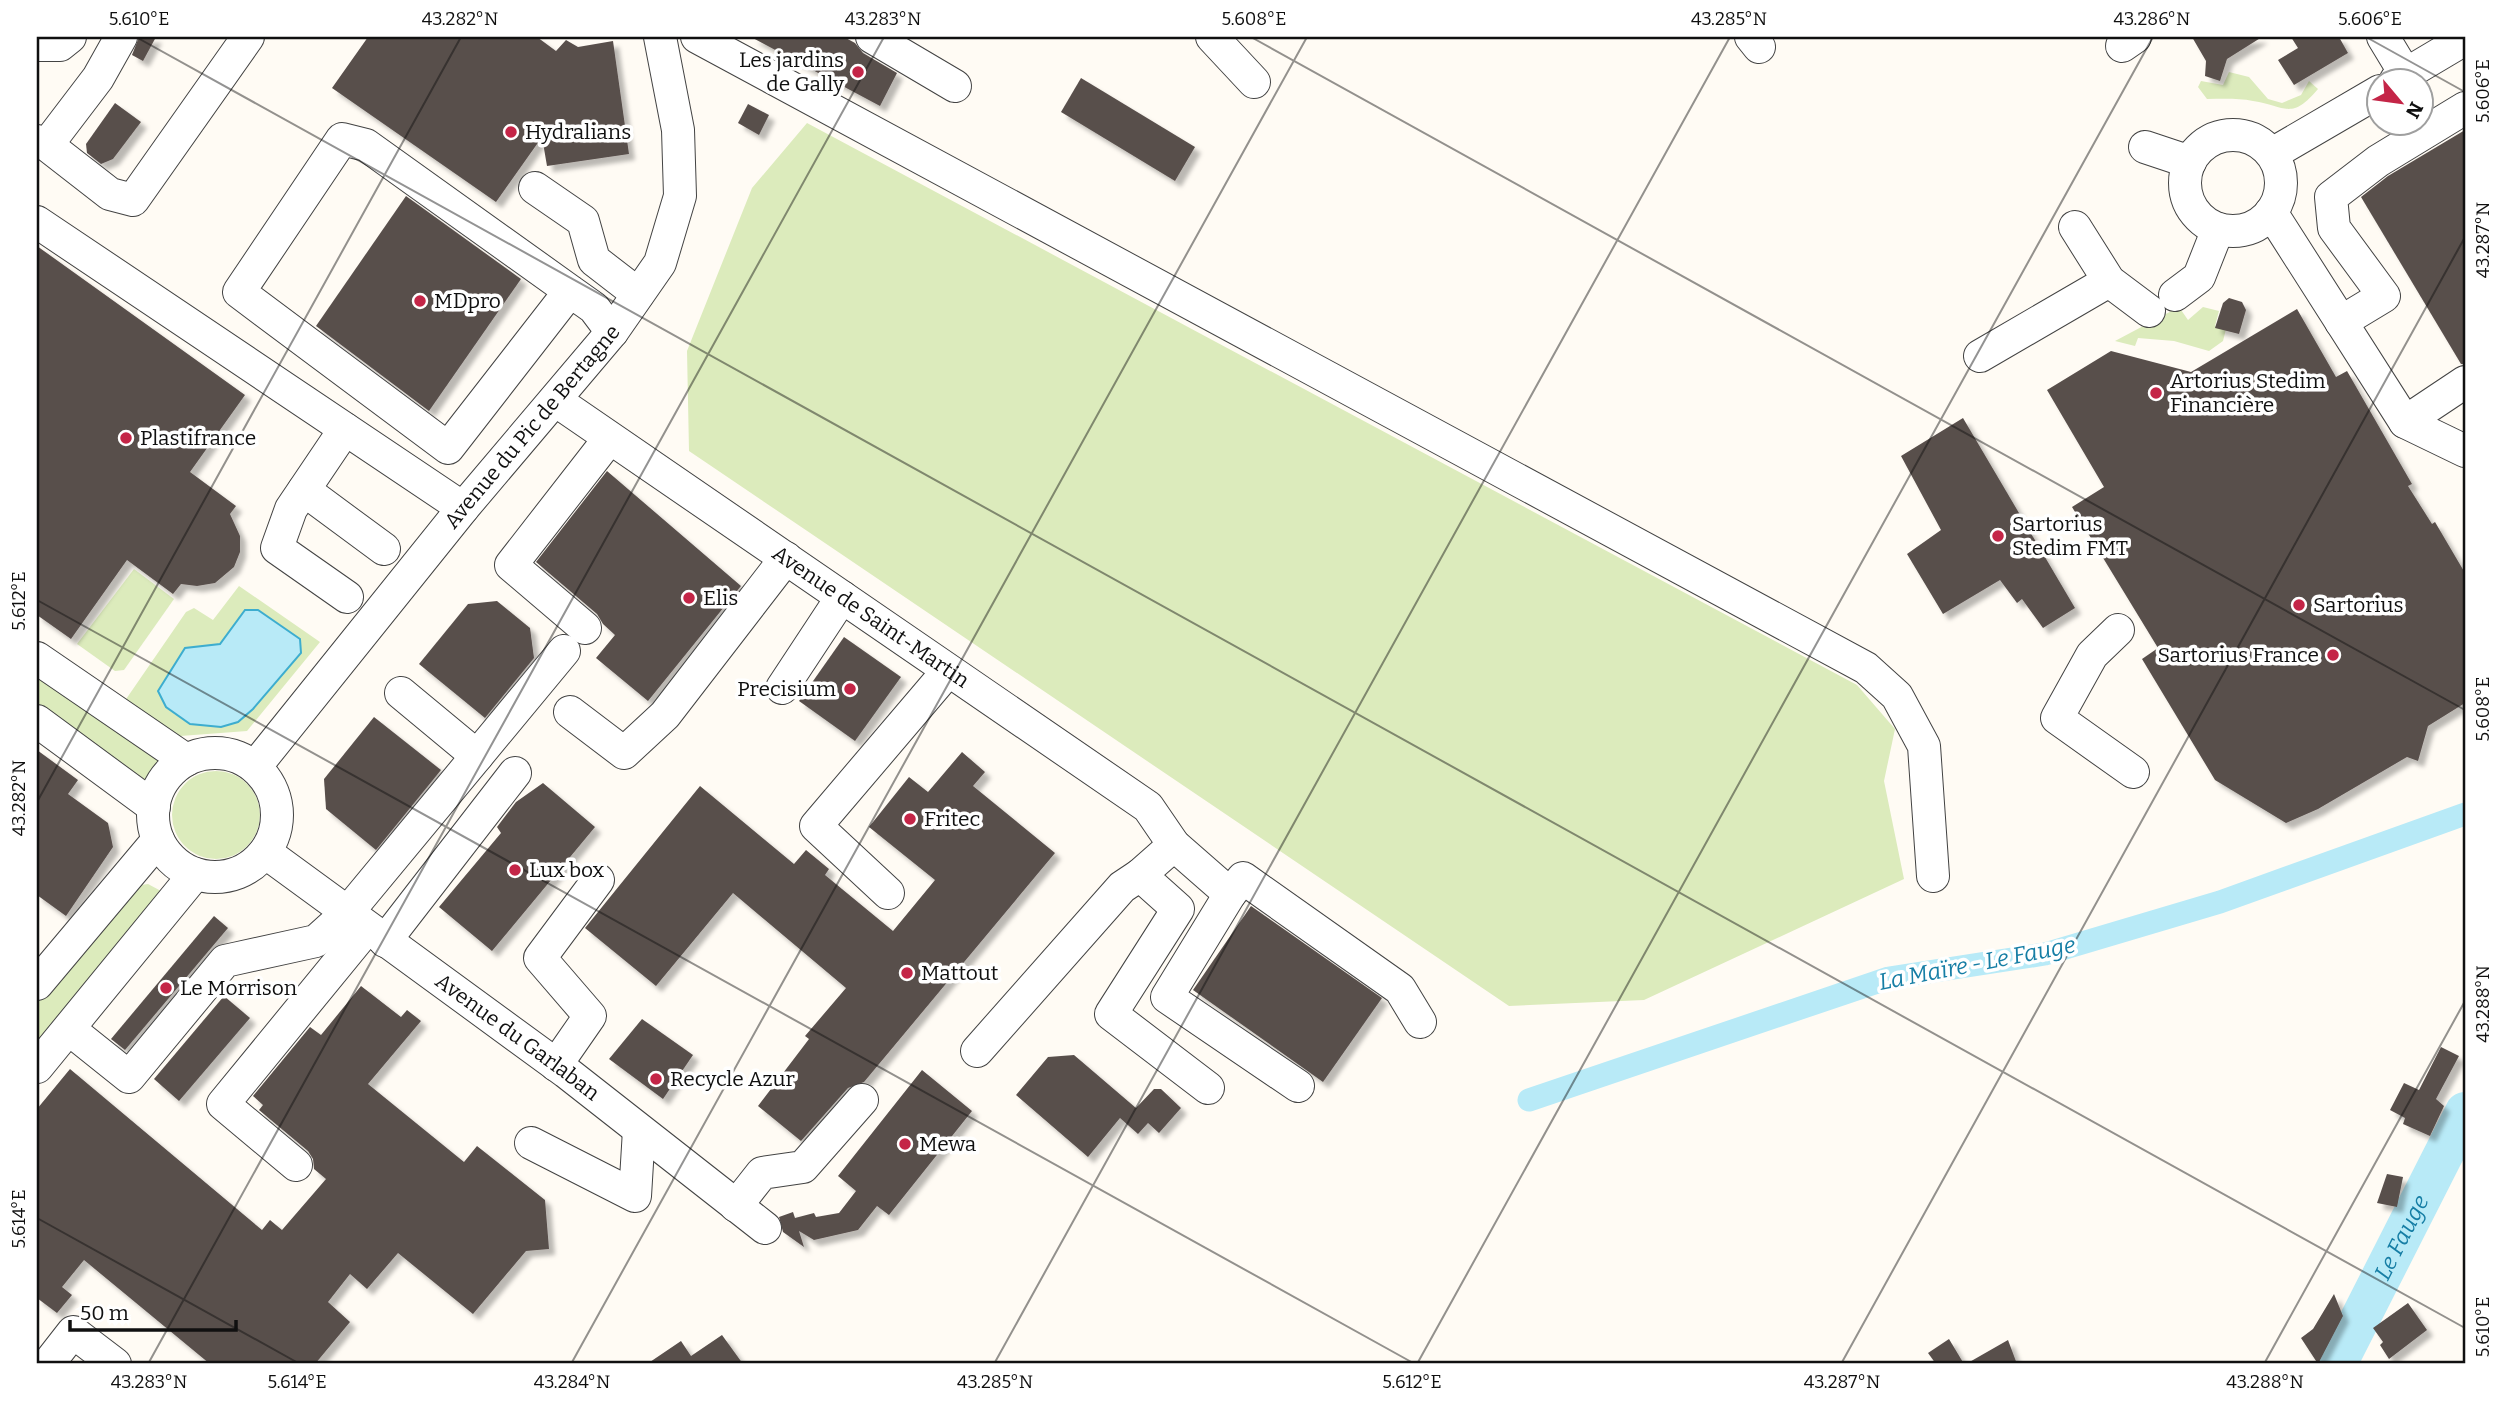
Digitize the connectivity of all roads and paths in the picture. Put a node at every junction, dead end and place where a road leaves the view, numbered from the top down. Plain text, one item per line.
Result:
1 (70, 37) edge
2 (121, 37) edge
3 (248, 37) edge
4 (660, 37) edge
5 (697, 37) edge
6 (872, 37) edge
7 (1212, 37) edge
8 (2383, 37) edge
9 (37, 40) edge
10 (2460, 52) edge
11 (2390, 66) edge
12 (2429, 66) edge
13 (1254, 82) dead end
14 (955, 86) dead end
15 (2366, 99) edge
16 (2465, 108) edge
17 (42, 143) edge
18 (2145, 147) dead end
19 (2272, 154) junction
20 (2190, 162) junction
21 (535, 188) dead end
22 (2271, 212) junction
23 (37, 222) edge
24 (2075, 227) dead end
25 (2218, 229) junction
26 (2109, 281) junction
27 (570, 291) junction
28 (638, 294) junction
29 (2341, 322) junction
30 (612, 331) junction
31 (1980, 356) dead end
32 (2465, 382) edge
33 (555, 400) junction
34 (2405, 422) junction
35 (345, 429) junction
36 (609, 439) junction
37 (2465, 451) edge
38 (304, 490) junction
39 (463, 508) junction
40 (384, 549) dead end
41 (786, 558) junction
42 (347, 597) dead end
43 (842, 597) junction
44 (2118, 630) dead end
45 (37, 658) edge
46 (947, 672) junction
47 (782, 688) dead end
48 (401, 693) dead end
49 (570, 712) dead end
50 (37, 721) edge
51 (477, 756) junction
52 (187, 760) junction
53 (255, 767) junction
54 (2133, 772) dead end
55 (515, 773) dead end
56 (154, 807) junction
57 (158, 840) junction
58 (1174, 845) junction
59 (265, 852) junction
60 (195, 874) junction
61 (1140, 875) junction
62 (1933, 876) dead end
63 (598, 880) dead end
64 (888, 893) dead end
65 (1230, 894) junction
66 (366, 927) junction
67 (37, 984) edge
68 (1420, 1021) dead end
69 (69, 1029) junction
70 (977, 1051) dead end
71 (556, 1065) junction
72 (37, 1067) edge
73 (1298, 1086) dead end
74 (1208, 1088) dead end
75 (862, 1100) dead end
76 (639, 1130) junction
77 (531, 1143) dead end
78 (296, 1165) dead end
79 (736, 1206) junction
80 (765, 1228) dead end
81 (48, 1364) edge
82 (115, 1364) edge

1 - 9 street
2 - 17 street
3 - 17 street
4 - 28 street, Avenue du Pic de Bertagne
5 - 62 street
6 - 14 street
7 - 13 street
8 - 11 street
10 - 12 street
15 - 19 street
16 - 29 street
18 - 20 street
19 - 20 street
19 - 22 street
20 - 25 street
21 - 28 street
22 - 25 street
22 - 29 street
23 - 35 street
24 - 26 street
25 - 26 street
26 - 31 street
27 - 27 street
27 - 30 street
28 - 30 street, Avenue du Pic de Bertagne
29 - 34 street
30 - 33 street, Avenue du Pic de Bertagne
32 - 34 street
33 - 36 street, Avenue de Saint-Martin
33 - 39 street, Avenue du Pic de Bertagne
34 - 37 street
35 - 38 street
35 - 39 street
36 - 41 street, Avenue de Saint-Martin
36 - 51 street
38 - 40 street
38 - 42 street
39 - 53 street, Avenue du Pic de Bertagne
41 - 43 street, Avenue de Saint-Martin
41 - 49 street
43 - 46 street, Avenue de Saint-Martin
43 - 47 street
44 - 54 street
45 - 52 street
46 - 58 street, Avenue de Saint-Martin
46 - 64 street
48 - 51 street
50 - 56 street
51 - 66 street
52 - 53 street
52 - 56 street
53 - 59 street
55 - 66 street
56 - 57 street
57 - 60 street
57 - 67 street
58 - 61 street
58 - 65 street, Avenue de Saint-Martin
59 - 60 street
59 - 66 street, Avenue du Garlaban
60 - 69 street
61 - 70 street
61 - 74 street
63 - 71 street
65 - 68 street
65 - 73 street
66 - 69 street
66 - 71 street, Avenue du Garlaban
66 - 78 street
69 - 72 street
71 - 76 street, Avenue du Garlaban
75 - 79 street
76 - 77 street
76 - 79 street, Avenue du Garlaban
79 - 80 street, Avenue du Garlaban
81 - 82 street

